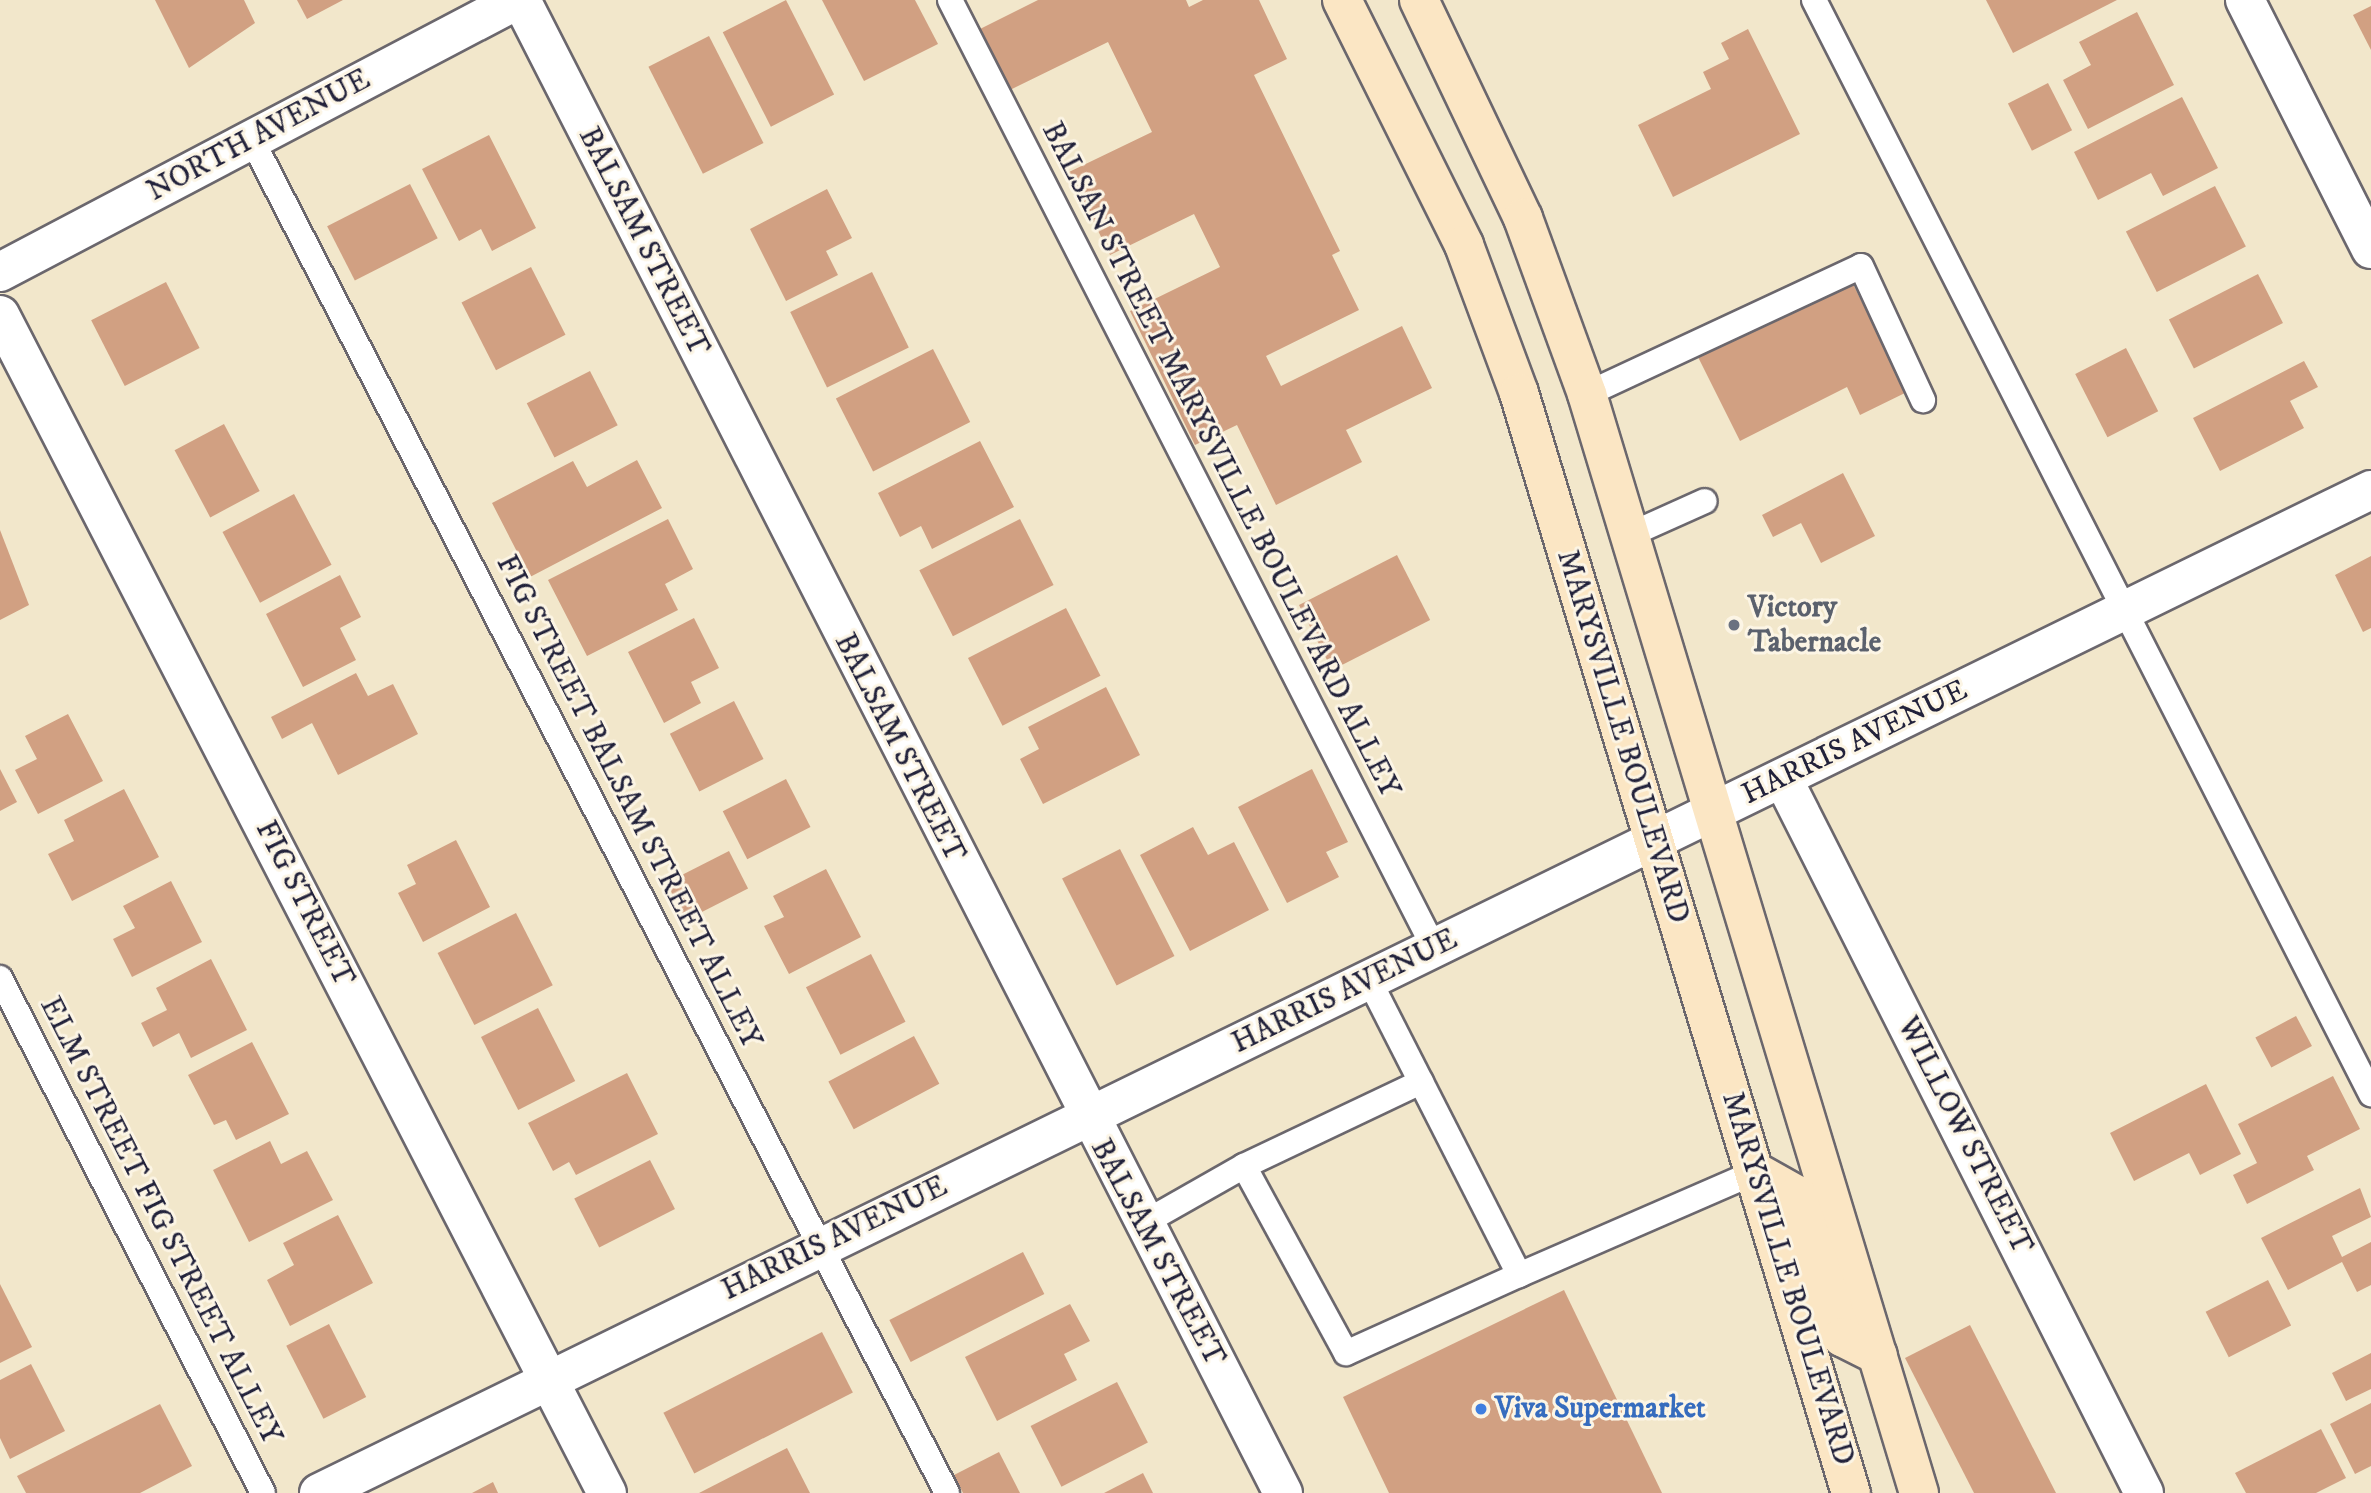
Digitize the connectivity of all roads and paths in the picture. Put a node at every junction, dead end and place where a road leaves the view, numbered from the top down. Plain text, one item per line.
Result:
1 (519, 0) edge
2 (950, 0) edge
3 (1342, 0) edge
4 (1419, 0) edge
5 (1814, 0) edge
6 (2245, 0) edge
7 (252, 140) junction
8 (2371, 249) edge
9 (0, 272) edge
10 (0, 315) edge
11 (1587, 394) junction
12 (1923, 400) dead end
13 (2371, 490) edge
14 (1705, 501) dead end
15 (1627, 536) junction
16 (2125, 612) junction
17 (1783, 779) junction
18 (1709, 813) junction
19 (1653, 840) junction
20 (1434, 948) junction
21 (0, 978) edge
22 (1369, 980) junction
23 (1421, 1082) junction
24 (2371, 1094) edge
25 (1087, 1118) junction
26 (1244, 1166) junction
27 (1756, 1172) junction
28 (1142, 1224) junction
29 (820, 1245) junction
30 (1519, 1275) junction
31 (1878, 1355) junction
32 (549, 1379) junction
33 (263, 1493) edge
34 (319, 1493) edge
35 (607, 1493) edge
36 (947, 1493) edge
37 (1283, 1493) edge
38 (1851, 1493) edge
39 (1919, 1493) edge
40 (2144, 1493) edge

1 - 7 street, NORTH AVENUE
1 - 25 street, BALSAM STREET
2 - 20 lane, BALSAN STREET MARYSVILLE BOULEVARD ALLEY
3 - 19 main road, MARYSVILLE BOULEVARD
4 - 11 main road, MARYSVILLE BOULEVARD
5 - 16 lane
6 - 8 street
7 - 9 street, NORTH AVENUE
7 - 29 lane, FIG STREET BALSAM STREET ALLEY
10 - 32 street, FIG STREET
11 - 12 lane
11 - 15 main road, MARYSVILLE BOULEVARD
13 - 16 street, HARRIS AVENUE
14 - 15 lane
15 - 18 main road, MARYSVILLE BOULEVARD
16 - 17 street, HARRIS AVENUE
16 - 24 lane
17 - 18 street, HARRIS AVENUE
17 - 40 street, WILLOW STREET
18 - 19 street, HARRIS AVENUE
18 - 31 main road, MARYSVILLE BOULEVARD
19 - 20 street, HARRIS AVENUE
19 - 27 main road, MARYSVILLE BOULEVARD
20 - 22 street, HARRIS AVENUE
21 - 33 lane, ELM STREET FIG STREET ALLEY
22 - 23 lane
22 - 25 street, HARRIS AVENUE
23 - 26 lane
23 - 30 lane
25 - 28 street, BALSAM STREET
25 - 29 street, HARRIS AVENUE
26 - 28 lane
26 - 30 lane
27 - 30 lane
27 - 31 main road
27 - 38 main road, MARYSVILLE BOULEVARD
28 - 37 street, BALSAM STREET
29 - 32 street, HARRIS AVENUE
29 - 36 lane, FIG STREET BALSAM STREET ALLEY
31 - 39 main road, MARYSVILLE BOULEVARD
32 - 34 street, HARRIS AVENUE
32 - 35 street, FIG STREET

